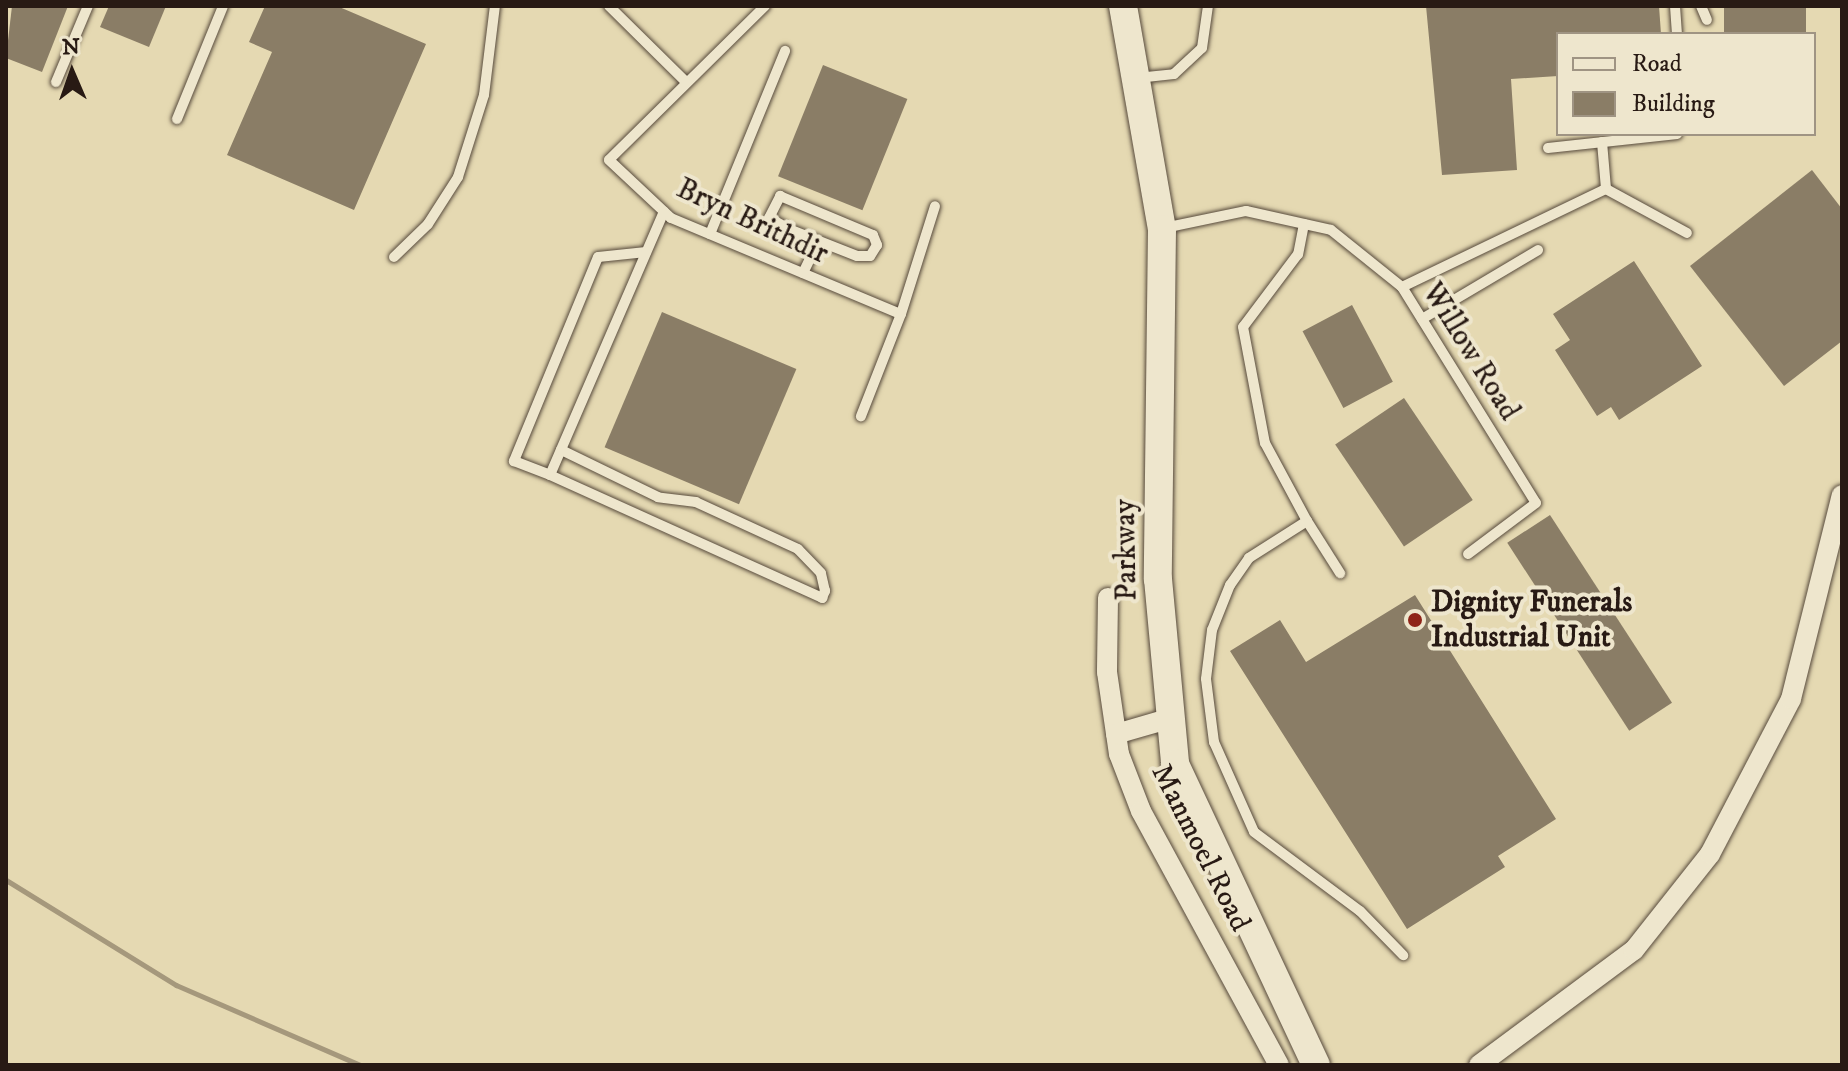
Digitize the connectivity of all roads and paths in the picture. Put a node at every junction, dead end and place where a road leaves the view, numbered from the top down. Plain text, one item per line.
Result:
1 (88, 6) edge
2 (223, 6) edge
3 (495, 6) edge
4 (609, 6) edge
5 (765, 6) edge
6 (1123, 6) edge
7 (1208, 6) edge
8 (1675, 6) edge
9 (1701, 6) edge
10 (1707, 20) dead end
11 (1677, 32) edge
12 (785, 51) dead end
13 (1135, 79) junction
14 (56, 82) dead end
15 (686, 82) junction
16 (177, 119) dead end
17 (1658, 136) edge
18 (1602, 142) junction
19 (1548, 148) dead end
20 (1606, 189) junction
21 (935, 206) dead end
22 (664, 212) junction
23 (1304, 224) junction
24 (1162, 229) junction
25 (1687, 233) dead end
26 (710, 234) junction
27 (818, 242) junction
28 (1538, 250) dead end
29 (646, 252) junction
30 (394, 257) dead end
31 (803, 273) junction
32 (1402, 287) junction
33 (901, 314) junction
34 (1422, 319) junction
35 (861, 416) dead end
36 (561, 450) junction
37 (550, 475) junction
38 (1842, 495) edge
39 (1307, 521) junction
40 (1468, 554) dead end
41 (1340, 573) dead end
42 (1108, 598) dead end
43 (1171, 718) junction
44 (1116, 734) junction
45 (1403, 955) dead end
46 (1279, 1065) edge
47 (1316, 1065) edge
48 (1479, 1065) edge

1 - 14 lane
2 - 16 lane
3 - 30 lane
4 - 15 lane
5 - 15 lane, Bryn Brithdir
6 - 13 main road, Parkway
7 - 13 lane
8 - 11 lane
9 - 10 lane
12 - 26 lane
13 - 24 main road, Parkway
15 - 22 lane, Bryn Brithdir
17 - 18 lane
18 - 19 lane
18 - 20 lane
20 - 25 lane
20 - 32 lane
21 - 33 lane
22 - 26 lane, Bryn Brithdir
22 - 29 lane
23 - 24 lane, Willow Road
23 - 32 lane, Willow Road
23 - 39 lane
24 - 43 main road, Parkway
26 - 31 lane, Bryn Brithdir
27 - 27 lane
27 - 31 lane
28 - 34 lane
29 - 36 lane
29 - 37 lane
31 - 33 lane, Bryn Brithdir
32 - 34 lane, Willow Road
33 - 35 lane
34 - 40 lane, Willow Road
36 - 37 lane
36 - 37 lane
38 - 48 street
39 - 41 lane
39 - 45 lane
42 - 44 street, Manmoel Road
43 - 44 street
43 - 47 main road, Parkway
44 - 46 street, Manmoel Road

